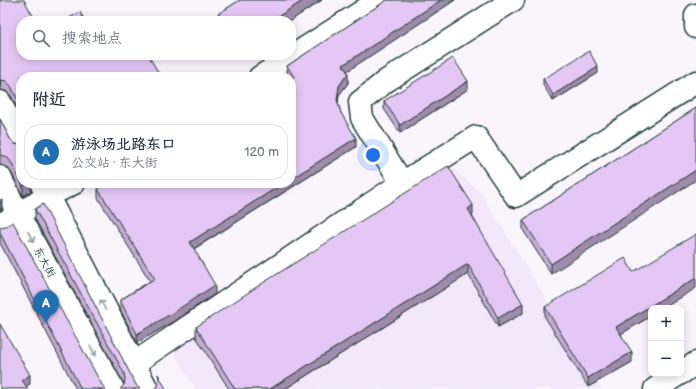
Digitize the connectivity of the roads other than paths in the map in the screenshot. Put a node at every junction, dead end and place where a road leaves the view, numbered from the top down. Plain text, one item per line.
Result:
1 (380, 0) edge
2 (513, 0) edge
3 (696, 15) edge
4 (696, 27) edge
5 (296, 54) edge
6 (286, 60) edge
7 (268, 72) edge
8 (696, 82) edge
9 (0, 102) edge
10 (16, 133) edge
11 (0, 177) edge
12 (402, 183) junction
13 (44, 190) edge
14 (18, 214) junction
15 (0, 225) edge
16 (696, 363) edge
17 (133, 364) junction
18 (684, 370) edge
19 (674, 377) edge
20 (113, 389) edge
21 (147, 389) edge
22 (656, 389) edge

1 - 5 street
2 - 12 street
3 - 4 street
6 - 7 street
8 - 12 street
9 - 10 street
11 - 14 street, 东大街
12 - 17 street
13 - 14 street
17 -> 13 street
14 - 15 street
14 -> 20 street, 东大街
16 - 18 street
17 - 21 street
19 - 22 street

